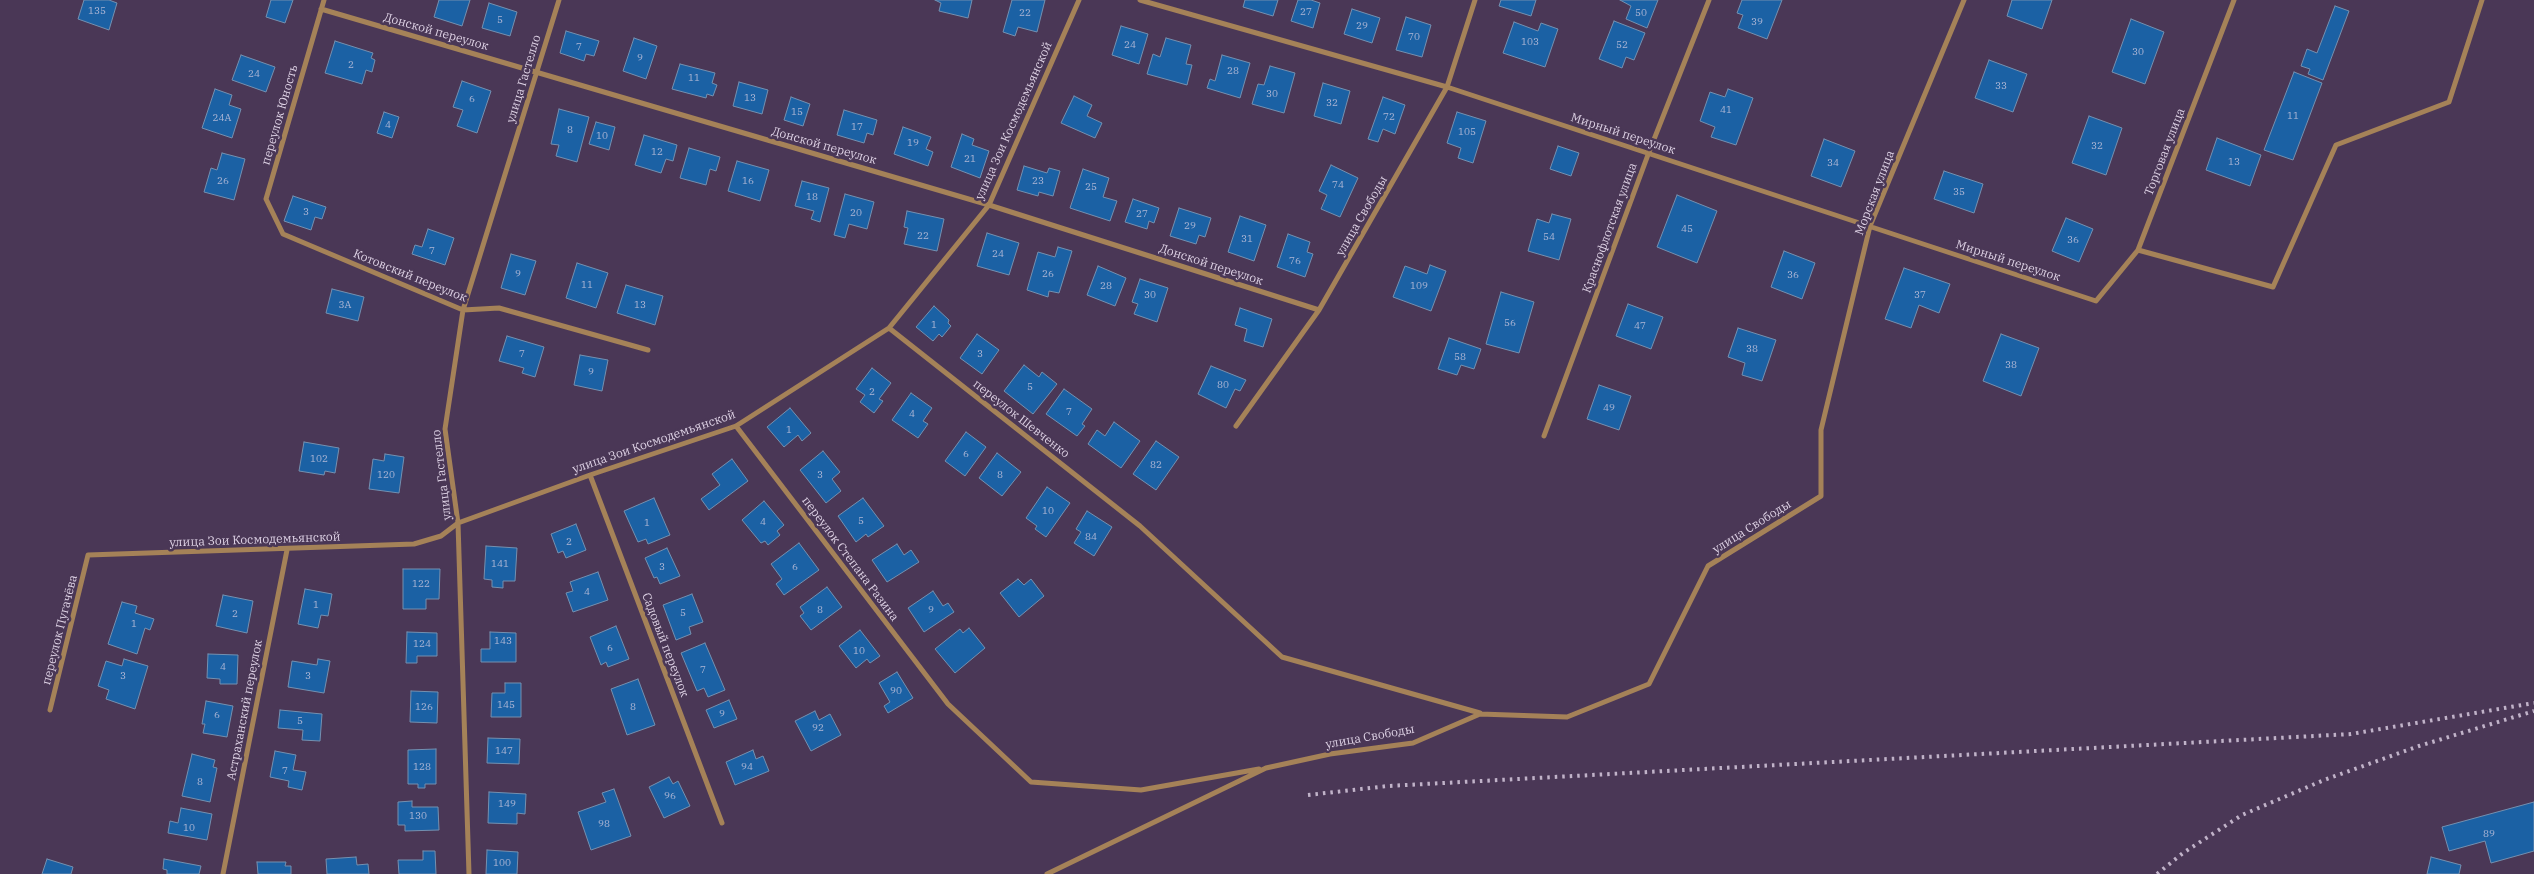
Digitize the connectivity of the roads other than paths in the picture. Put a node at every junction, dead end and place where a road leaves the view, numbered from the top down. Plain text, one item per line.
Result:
1 (324, 0) edge
2 (559, 0) edge
3 (1079, 0) edge
4 (1140, 0) edge
5 (1476, 0) edge
6 (1709, 0) edge
7 (1964, 0) edge
8 (2234, 0) edge
9 (2482, 0) edge
10 (322, 9) junction
11 (536, 72) junction
12 (1447, 87) junction
13 (1649, 152) junction
14 (989, 205) junction
15 (1870, 226) junction
16 (283, 234) joint
17 (2138, 250) junction
18 (2096, 301) joint
19 (463, 310) junction
20 (1319, 310) junction
21 (889, 328) junction
22 (648, 350) dead end
23 (736, 426) junction
24 (1236, 426) dead end
25 (1821, 430) joint
26 (1544, 436) dead end
27 (590, 475) junction
28 (458, 523) junction
29 (287, 550) junction
30 (88, 555) joint
31 (50, 710) dead end
32 (1480, 714) junction
33 (1266, 768) junction
34 (722, 823) dead end
35 (223, 874) edge
36 (470, 874) edge
37 (1047, 874) edge

1 - 10 street, переулок Юность
2 - 11 street, улица Гастелло
3 - 14 street, улица Зои Космодемьянской
4 - 12 street, Мирный переулок
5 - 12 street, улица Свободы
6 - 13 street, Краснофлотская улица
7 - 15 street, Морская улица
8 - 17 street, Торговая улица
9 - 17 street
10 - 11 street, Донской переулок
10 - 16 street, переулок Юность
11 - 14 street, Донской переулок
11 - 19 street, улица Гастелло
12 - 13 street, Мирный переулок
12 - 20 street, улица Свободы
13 - 15 street, Мирный переулок
13 - 26 street, Краснофлотская улица
14 - 20 street, Донской переулок
14 - 21 street, улица Зои Космодемьянской
15 - 18 street, Мирный переулок
15 - 25 street, Морская улица
16 - 19 street, Котовский переулок
17 - 18 street, Торговая улица
19 - 22 street, Котовский переулок
19 - 28 street, улица Гастелло
20 - 24 street, улица Свободы
21 - 23 street, улица Зои Космодемьянской
21 - 32 street, переулок Шевченко
23 - 27 street, улица Зои Космодемьянской
23 - 33 street, переулок Степана Разина
25 - 32 street, улица Свободы
27 - 28 street, улица Зои Космодемьянской
27 - 34 street, Садовый переулок
28 - 29 street, улица Зои Космодемьянской
28 - 36 street, улица Гастелло
29 - 30 street, улица Зои Космодемьянской
29 - 35 street, Астраханский переулок
30 - 31 street, переулок Пугачёва
32 - 33 street, улица Свободы
33 - 37 street, улица Свободы

